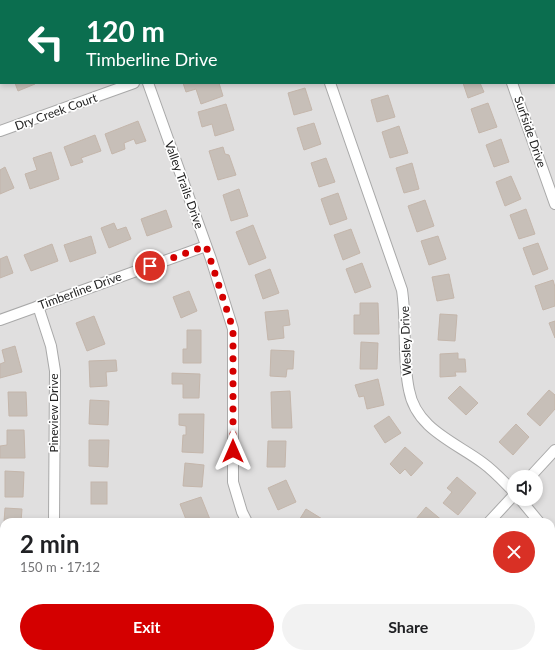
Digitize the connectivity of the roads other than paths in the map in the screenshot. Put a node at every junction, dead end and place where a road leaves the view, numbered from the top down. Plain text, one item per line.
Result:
1 (131, 84) edge
2 (148, 84) edge
3 (330, 84) edge
4 (512, 84) edge
5 (0, 131) edge
6 (551, 183) edge
7 (555, 204) edge
8 (206, 246) junction
9 (38, 306) junction
10 (0, 320) edge
11 (555, 450) edge
12 (536, 470) edge
13 (507, 486) edge
14 (507, 501) edge
15 (526, 506) edge
16 (54, 518) edge
17 (245, 518) edge
18 (492, 518) edge
19 (536, 518) edge

1 - 5 street, Dry Creek Court
2 - 8 street, Valley Trails Drive
3 - 13 street, Wesley Drive
4 - 6 street, Surfside Drive
6 - 7 street, Surfside Drive
8 - 9 street, Timberline Drive
8 - 17 street, Valley Trails Drive
9 - 10 street, Timberline Drive
9 - 16 street, Pineview Drive
11 - 12 street
14 - 18 street
15 - 19 street

